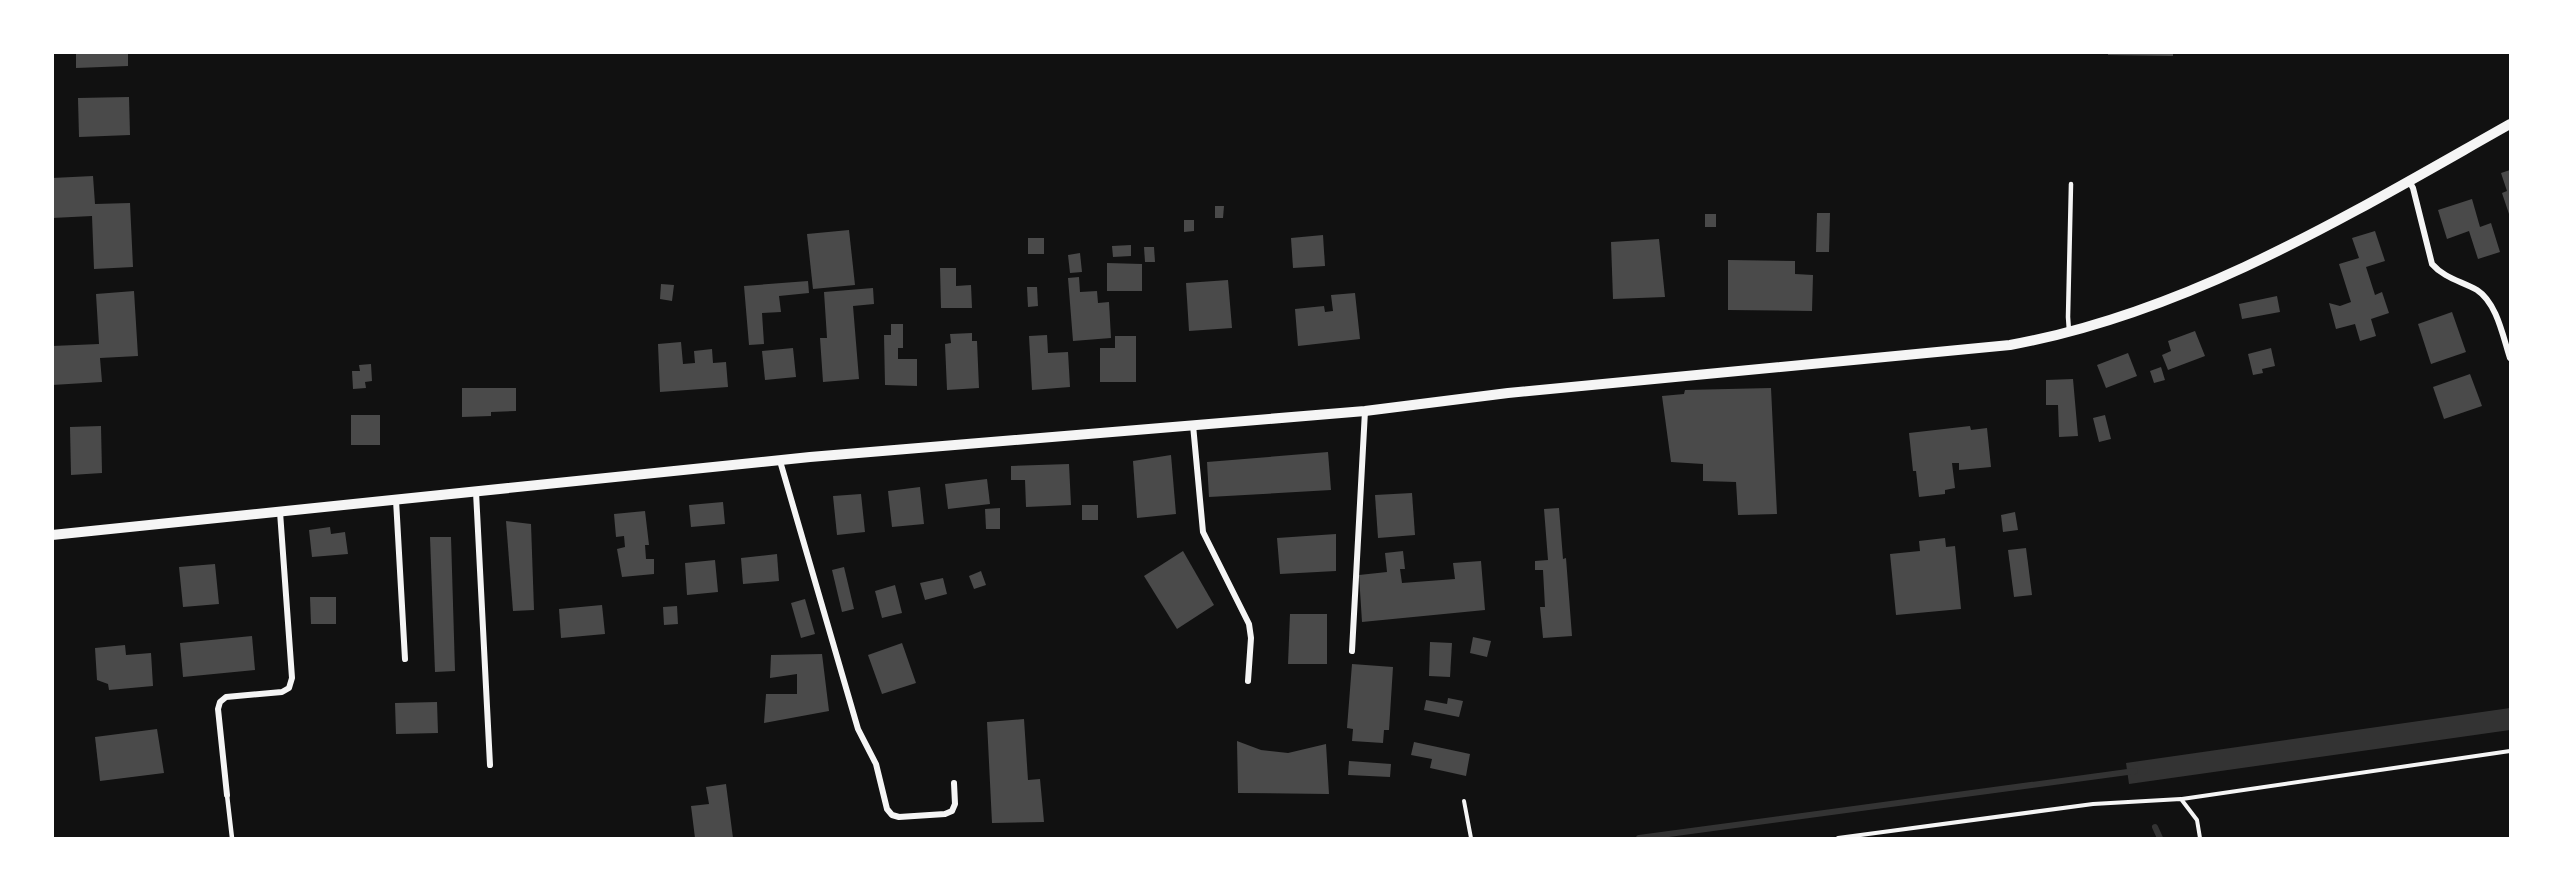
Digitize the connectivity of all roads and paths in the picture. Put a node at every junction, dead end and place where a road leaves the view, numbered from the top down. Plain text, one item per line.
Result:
1 (2511, 124) edge
2 (2409, 181) junction
3 (2071, 184) dead end
4 (2070, 332) junction
5 (2511, 358) edge
6 (1365, 411) junction
7 (1193, 425) junction
8 (780, 461) junction
9 (476, 492) junction
10 (396, 500) junction
11 (280, 512) junction
12 (52, 535) edge
13 (1353, 651) dead end
14 (405, 659) dead end
15 (1248, 681) dead end
16 (2511, 751) edge
17 (490, 765) dead end
18 (954, 783) dead end
19 (227, 795) joint
20 (2181, 799) junction
21 (1464, 801) dead end
22 (1471, 837) edge
23 (232, 838) edge
24 (1838, 838) edge
25 (2200, 838) edge

1 - 2 street
2 - 4 street
2 - 5 street
3 - 4 lane
4 - 6 street
6 - 7 street
6 - 13 street
7 - 8 street
7 - 15 street
8 - 9 street
8 - 18 street
9 - 10 street
9 - 17 street
10 - 11 street
10 - 14 street
11 - 12 street
11 - 19 street
16 - 20 path
19 - 23 lane
20 - 24 path
20 - 25 path
21 - 22 path

